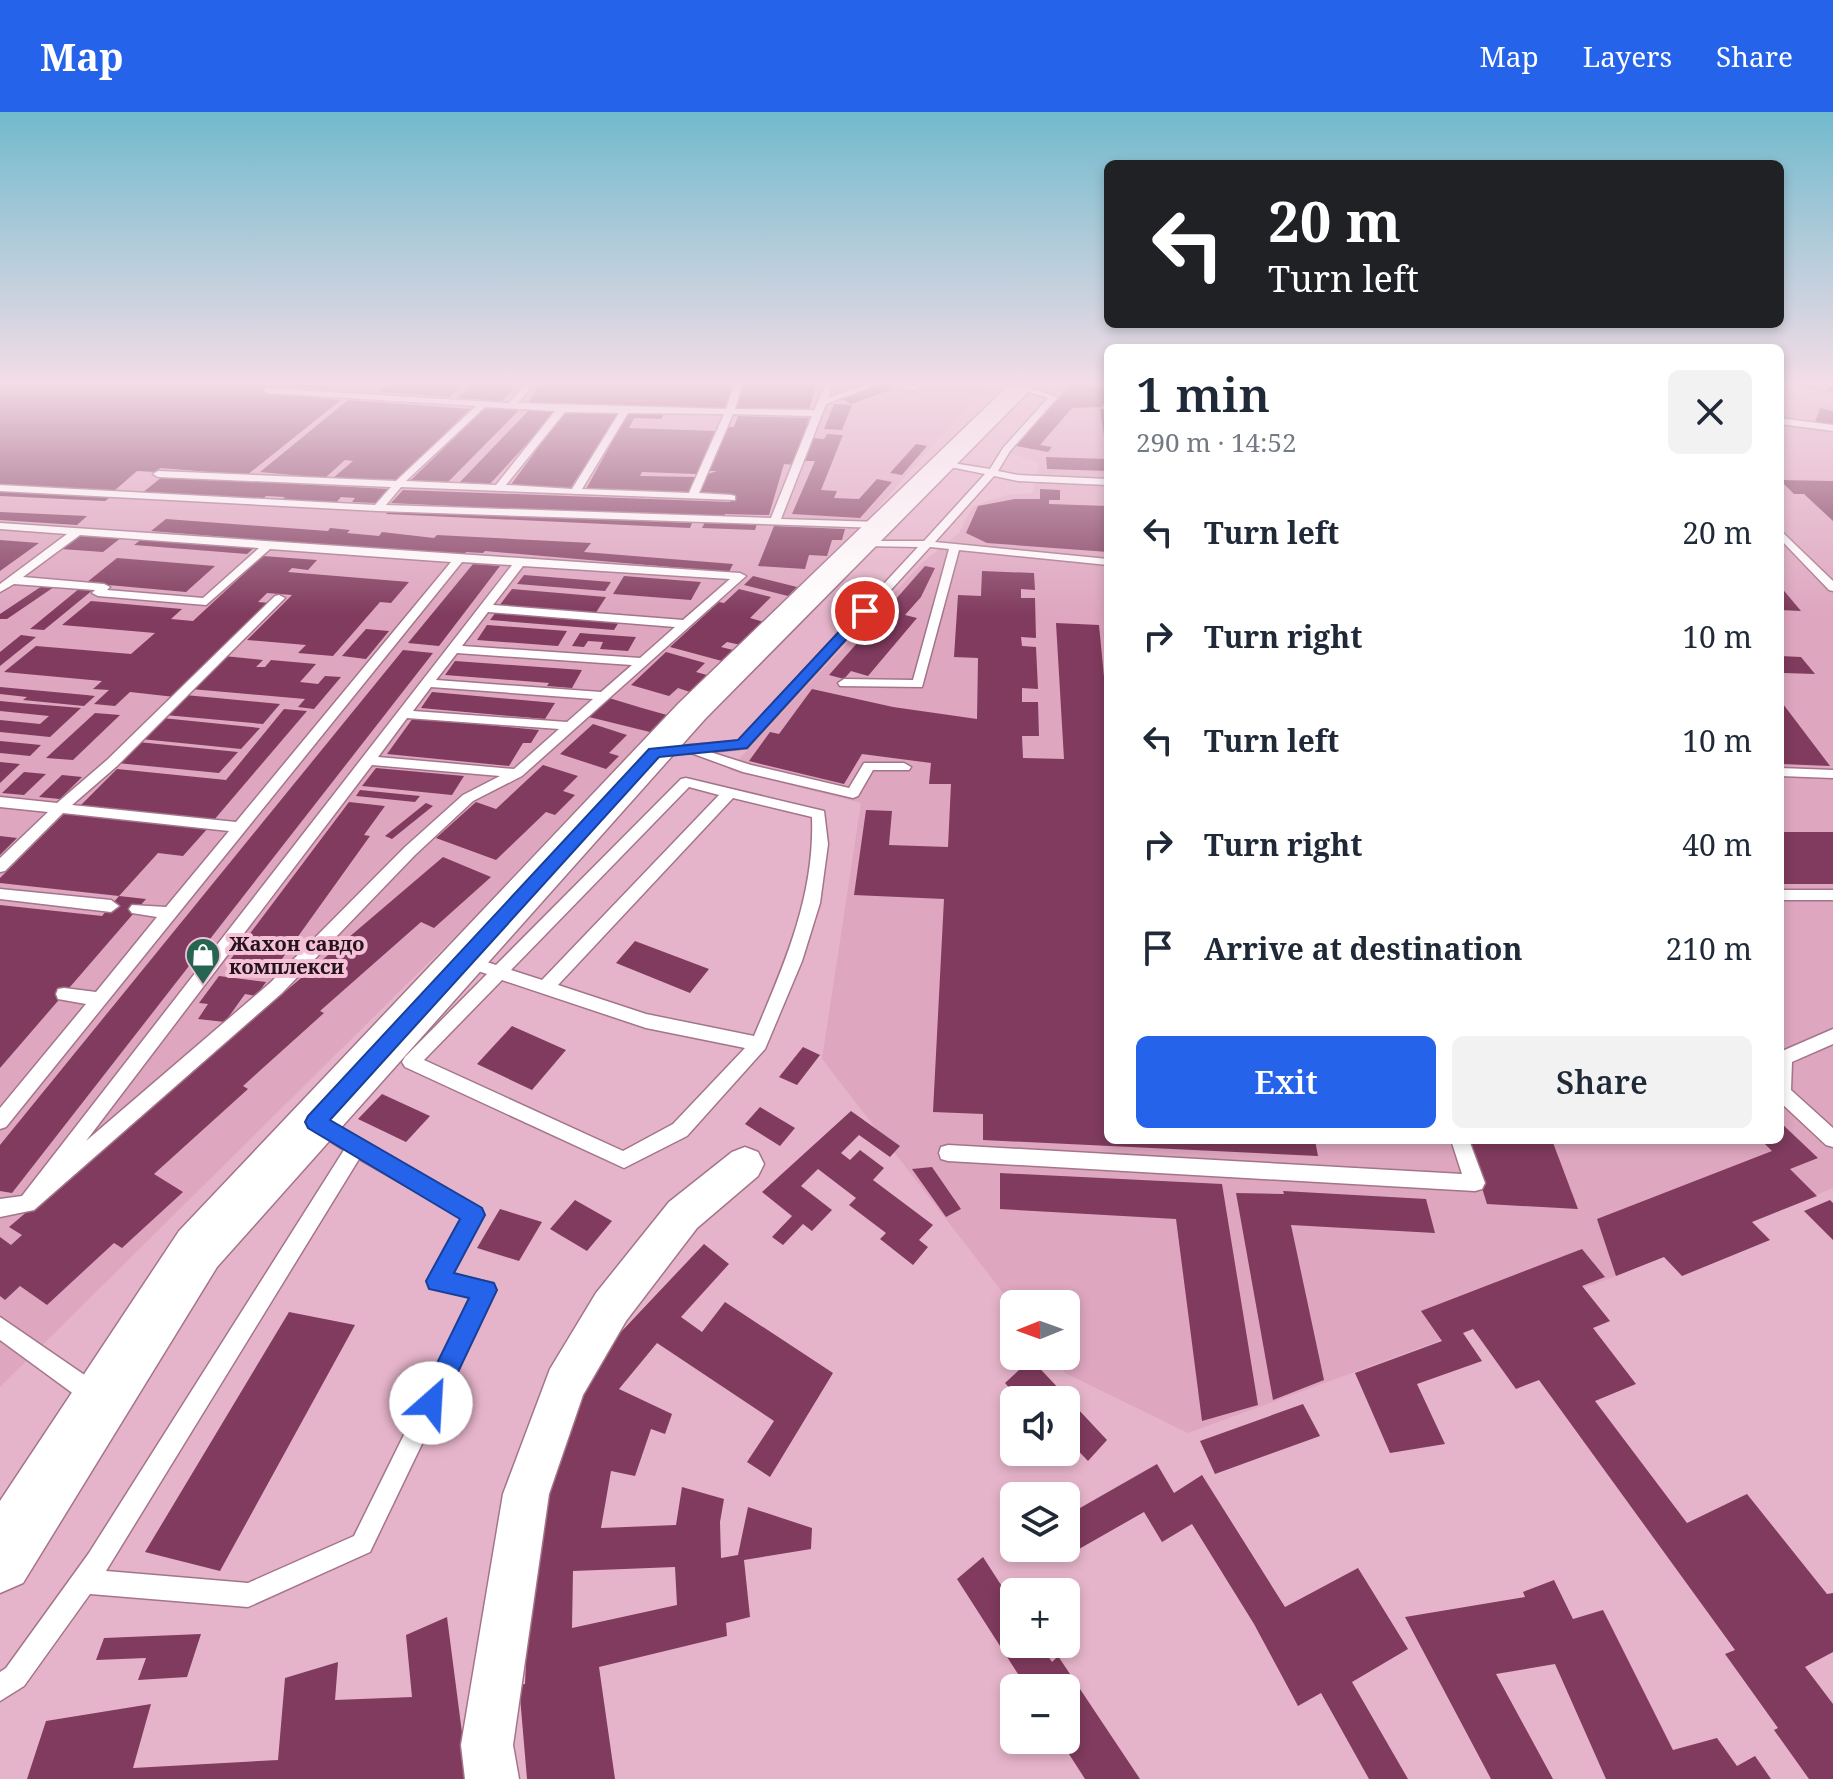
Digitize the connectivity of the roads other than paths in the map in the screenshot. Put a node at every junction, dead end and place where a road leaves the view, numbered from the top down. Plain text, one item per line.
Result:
1 (424, 460) edge
2 (521, 460) edge
3 (595, 460) edge
4 (708, 460) edge
5 (800, 460) edge
6 (946, 460) edge
7 (1000, 460) edge
8 (943, 463) junction
9 (993, 472) junction
10 (1104, 482) edge
11 (399, 484) junction
12 (0, 488) edge
13 (499, 488) junction
14 (575, 492) junction
15 (127, 494) junction
16 (693, 496) junction
17 (731, 498) dead end
18 (378, 508) junction
19 (775, 520) junction
20 (0, 526) edge
21 (78, 531) junction
22 (872, 534) junction
23 (1784, 537) edge
24 (927, 544) junction
25 (268, 545) junction
26 (955, 547) junction
27 (459, 559) junction
28 (521, 561) junction
29 (1104, 562) edge
30 (12, 580) junction
31 (1833, 588) edge
32 (0, 589) edge
33 (279, 598) dead end
34 (484, 608) junction
35 (684, 624) junction
36 (454, 649) junction
37 (643, 662) junction
38 (428, 683) junction
39 (844, 683) dead end
40 (605, 696) junction
41 (404, 714) junction
42 (570, 726) junction
43 (671, 751) junction
44 (369, 760) junction
45 (904, 767) dead end
46 (1784, 772) edge
47 (517, 773) junction
48 (1833, 774) edge
49 (729, 793) junction
50 (0, 802) edge
51 (60, 808) junction
52 (238, 827) junction
53 (0, 867) edge
54 (0, 894) edge
55 (1784, 895) edge
56 (1833, 895) edge
57 (111, 906) dead end
58 (137, 909) dead end
59 (169, 913) junction
60 (481, 966) junction
61 (545, 988) junction
62 (64, 994) dead end
63 (100, 999) junction
64 (1833, 1036) edge
65 (759, 1044) junction
66 (1784, 1055) edge
67 (1784, 1095) edge
68 (9, 1098) edge
69 (0, 1121) edge
70 (315, 1122) junction
71 (1833, 1139) edge
72 (1461, 1144) edge
73 (356, 1148) junction
74 (948, 1153) dead end
75 (745, 1164) dead end
76 (27, 1204) junction
77 (0, 1208) edge
78 (0, 1327) edge
79 (102, 1401) junction
80 (0, 1560) edge
81 (84, 1581) junction
82 (0, 1688) edge
83 (492, 1779) edge

1 - 11 lane
2 - 13 lane
3 - 14 lane
4 - 16 lane
5 - 19 lane
6 - 8 main road
7 - 9 lane
8 - 9 lane
8 - 22 main road
9 - 10 lane
9 - 24 lane
11 - 13 lane
11 - 15 lane
11 - 18 lane
12 - 15 lane
13 - 14 lane
14 - 16 lane
15 - 18 lane
16 - 17 lane
18 - 19 lane
19 - 22 lane
20 - 21 lane
21 - 25 lane
21 - 30 lane
22 - 24 lane
22 - 43 main road
23 - 31 lane
24 - 26 lane
24 - 43 lane
25 - 27 lane
25 - 30 lane
26 - 29 lane
26 - 39 lane
27 - 28 lane
27 - 52 lane
28 - 34 lane
28 - 35 lane
30 - 32 lane
33 - 51 lane
34 - 35 lane
34 - 36 lane
35 - 37 lane
36 - 37 lane
36 - 38 lane
37 - 40 lane
38 - 40 lane
38 - 41 lane
40 - 42 lane
41 - 42 lane
41 - 44 lane
42 - 47 lane
43 - 45 lane
43 - 60 main road
44 - 47 lane
44 - 76 lane
46 - 48 lane
47 - 76 lane
49 - 60 lane
49 - 61 lane
49 - 65 lane
50 - 51 lane
51 - 52 lane
51 - 53 lane
52 - 59 lane
54 - 57 lane
55 - 56 lane
58 - 59 lane
59 - 63 lane
60 - 61 lane
60 - 65 lane
60 - 70 main road
61 - 65 lane
62 - 63 lane
63 - 68 lane
64 - 66 lane
67 - 71 lane
68 - 69 lane
70 - 73 lane
70 - 79 main road
72 - 74 lane
73 - 81 lane
73 - 81 lane
75 - 83 street
76 - 77 lane
78 - 79 lane
79 - 80 main road
81 - 82 lane

